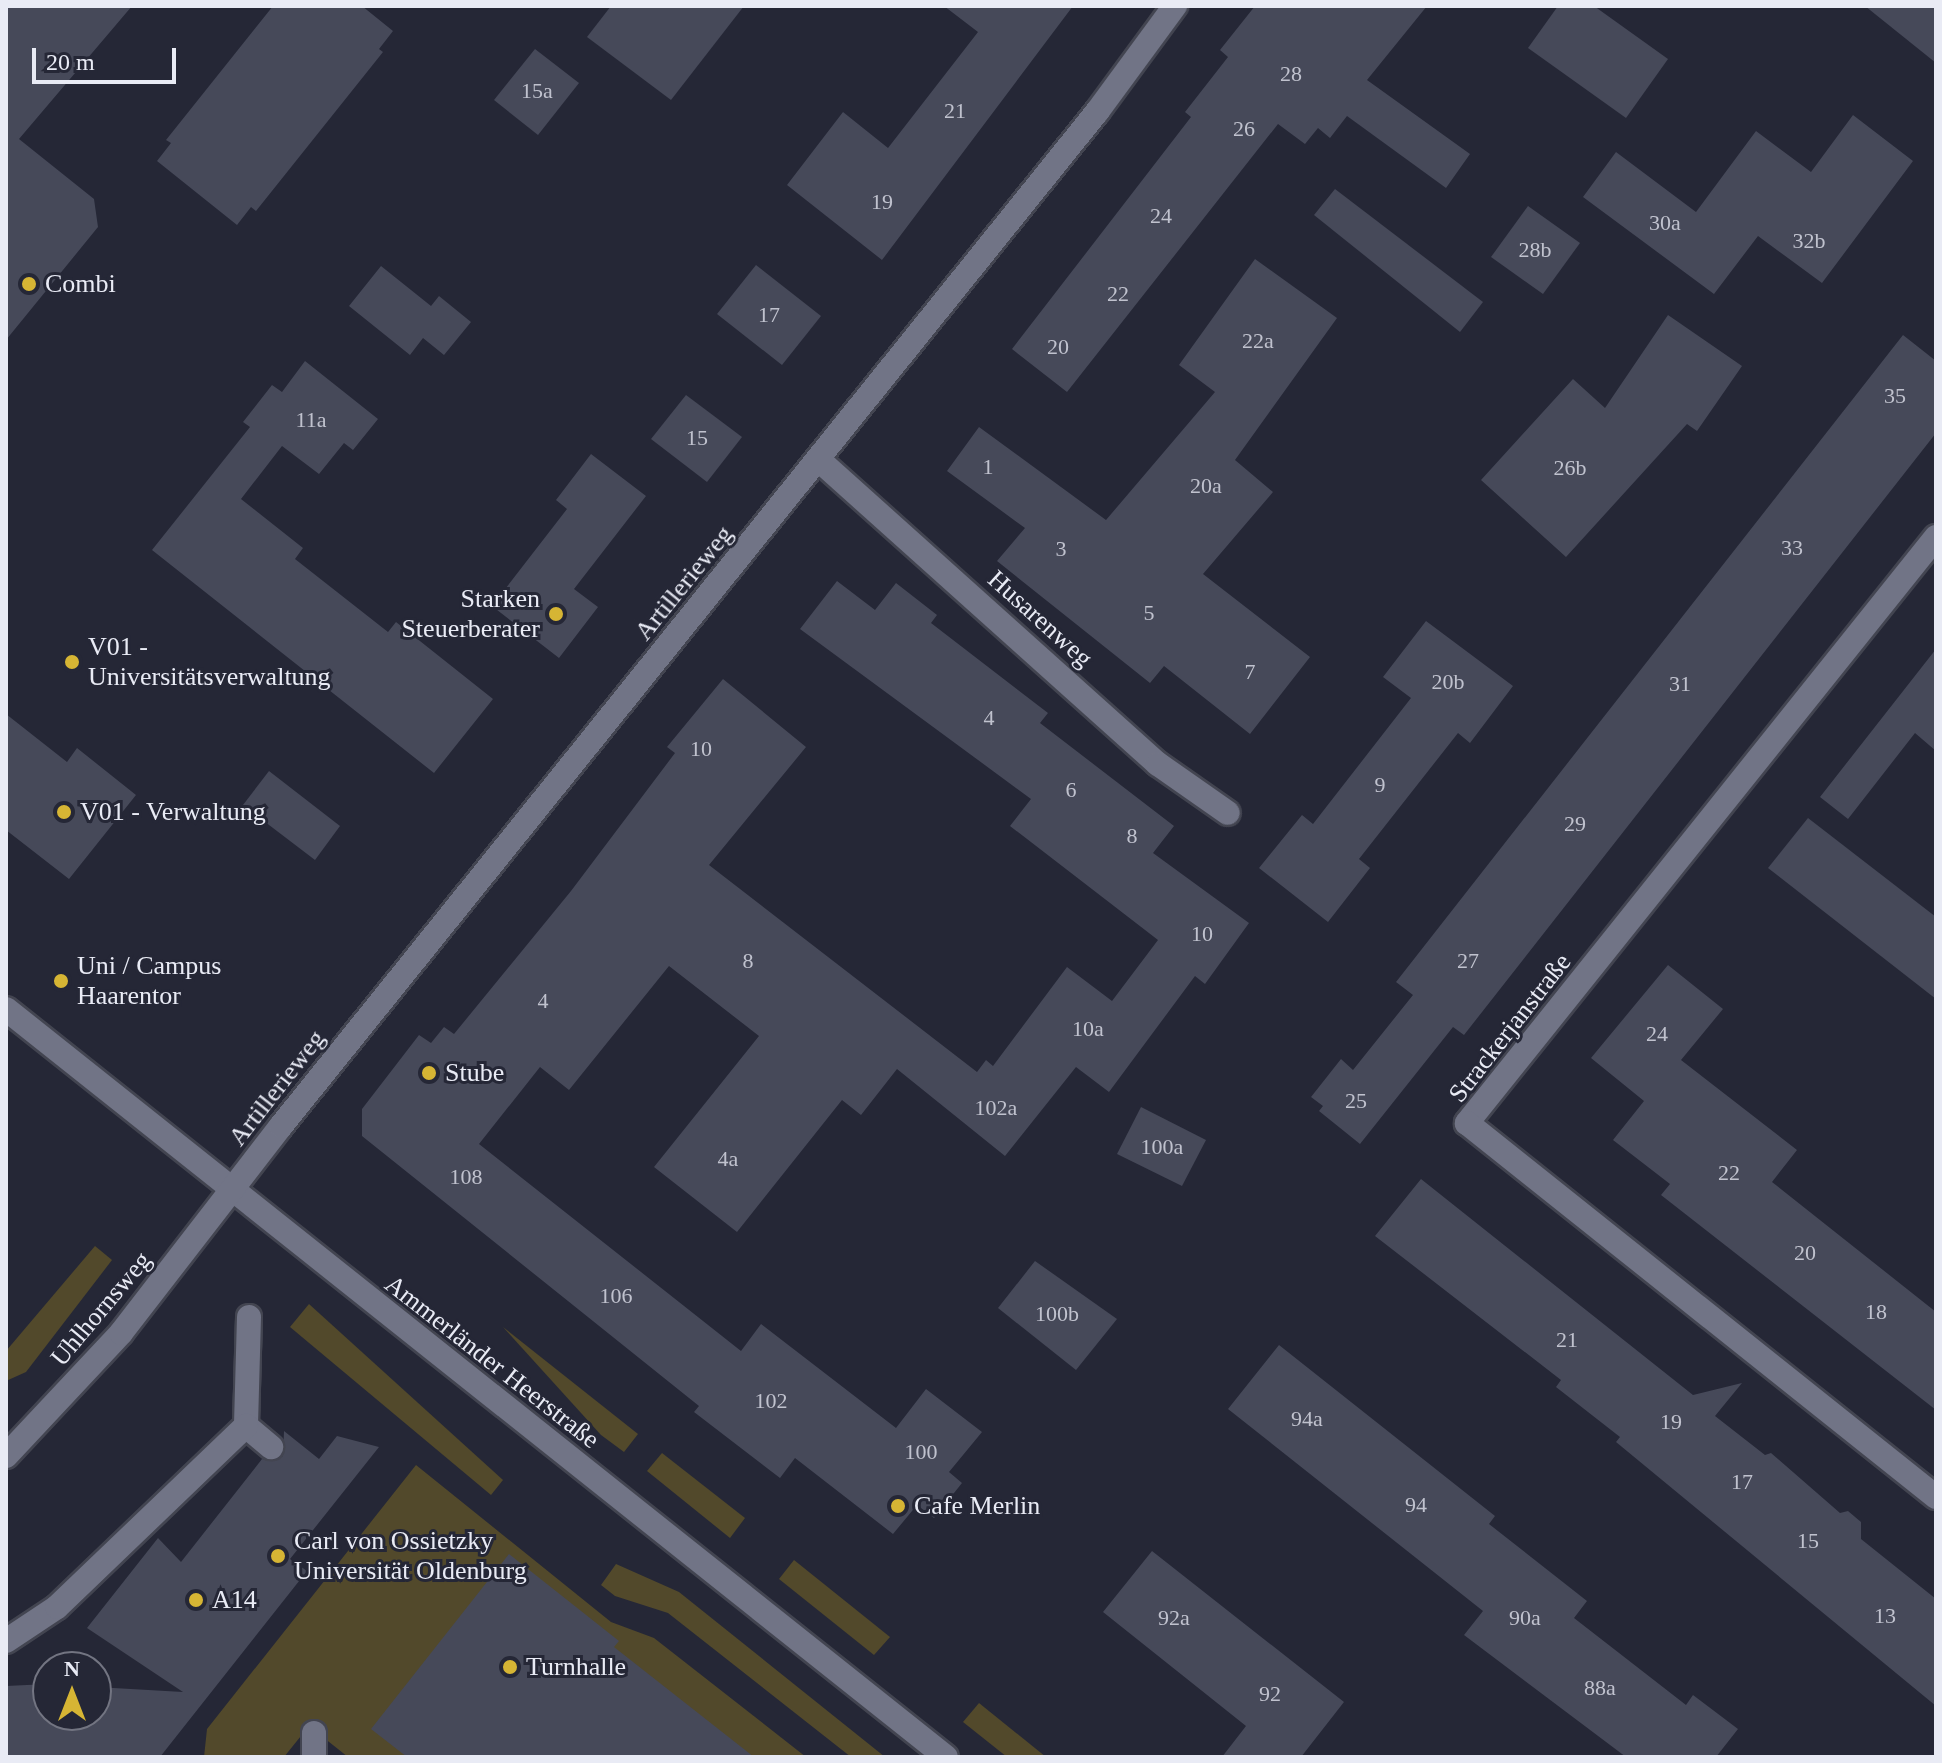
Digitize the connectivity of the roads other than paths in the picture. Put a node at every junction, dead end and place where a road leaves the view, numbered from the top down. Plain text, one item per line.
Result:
1 (1175, 6) edge
2 (819, 460) junction
3 (1936, 537) edge
4 (1228, 813) dead end
5 (6, 1009) edge
6 (232, 1191) junction
7 (249, 1317) dead end
8 (246, 1426) junction
9 (271, 1447) dead end
10 (6, 1456) edge
11 (1936, 1497) edge
12 (6, 1641) edge
13 (946, 1757) edge

1 - 2 street, Artillerieweg
2 - 4 street, Husarenweg
2 - 6 street, Artillerieweg
3 - 11 street, Strackerjanstraße
5 - 6 street, Ammerländer Heerstraße
6 - 10 street, Uhlhornsweg
6 - 13 street, Ammerländer Heerstraße
7 - 8 street
8 - 9 street
8 - 12 street

